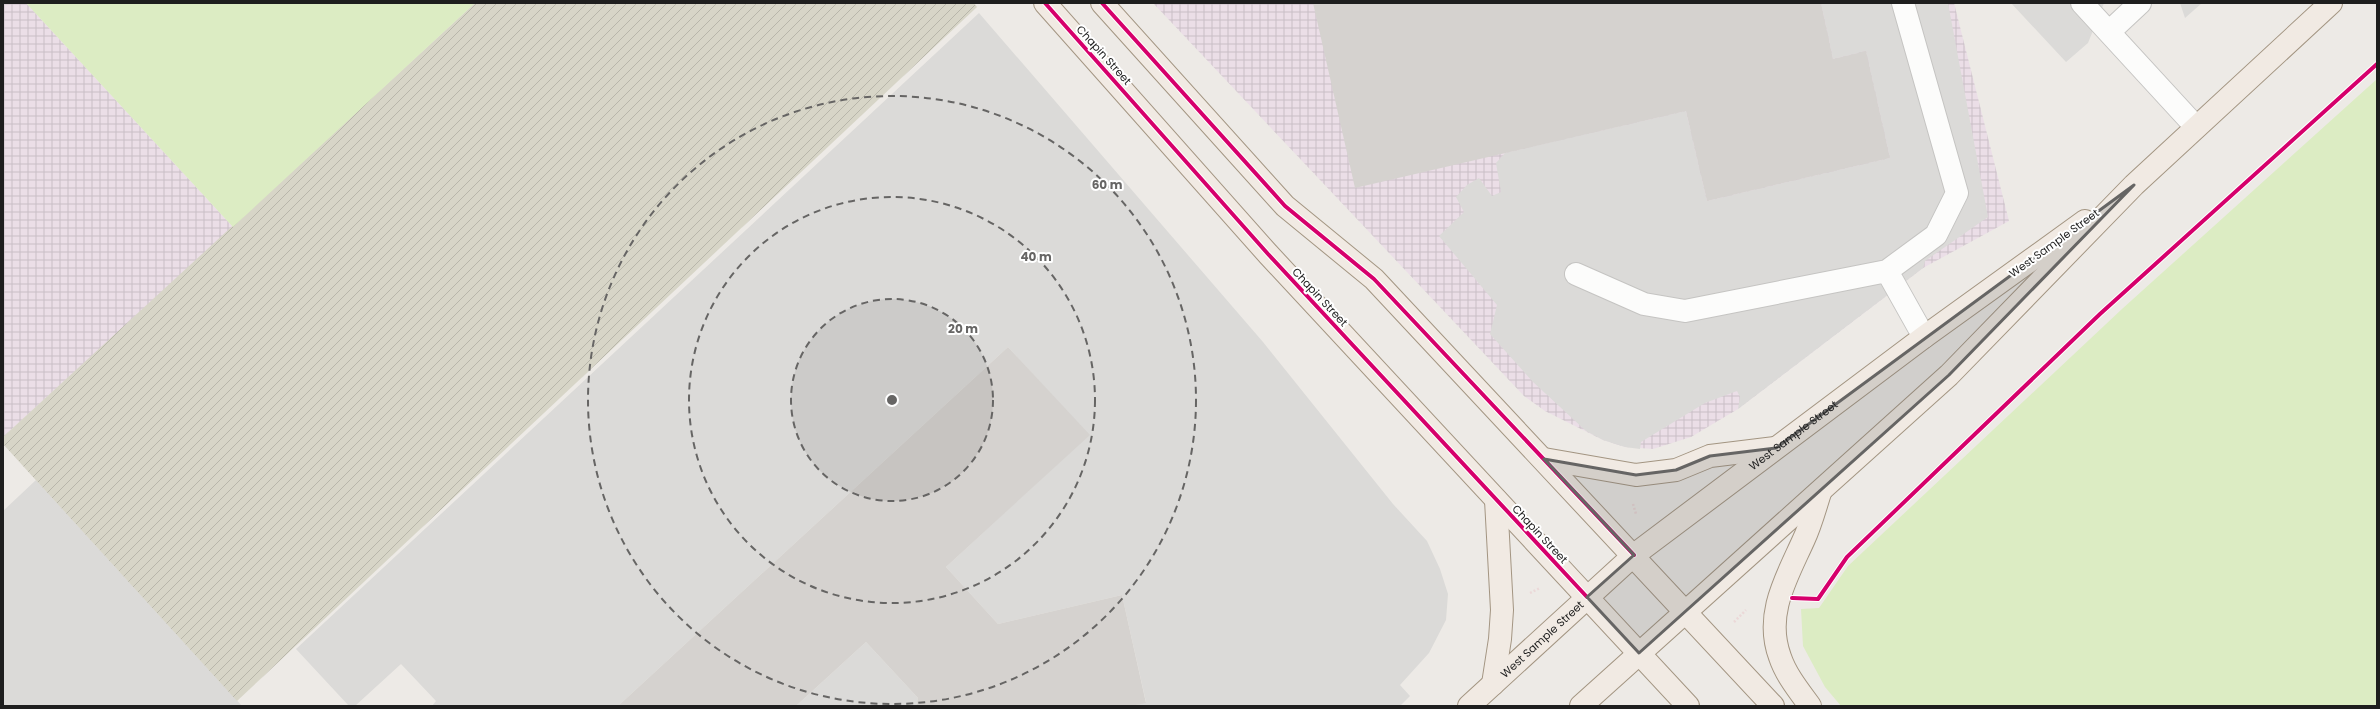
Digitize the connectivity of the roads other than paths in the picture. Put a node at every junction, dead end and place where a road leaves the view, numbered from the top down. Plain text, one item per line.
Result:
1 (1045, 3) edge
2 (1102, 3) edge
3 (1903, 3) edge
4 (2082, 3) edge
5 (2140, 3) edge
6 (2331, 3) edge
7 (2109, 32) junction
8 (2196, 127) junction
9 (2134, 185) junction
10 (1887, 271) junction
11 (1576, 274) dead end
12 (1924, 338) junction
13 (1776, 448) junction
14 (1544, 459) junction
15 (1820, 492) junction
16 (1496, 500) junction
17 (1634, 555) junction
18 (1587, 597) junction
19 (1686, 612) junction
20 (1639, 653) junction
21 (1493, 684) junction
22 (1469, 706) edge
23 (1581, 706) edge
24 (1688, 706) edge
25 (1774, 706) edge
26 (1810, 706) edge

1 - 16 main road, Chapin Street
2 - 14 main road
3 - 10 lane
4 - 7 lane
5 - 7 lane
6 - 8 main road, West Sample Street
7 - 8 lane
8 - 9 main road, West Sample Street
9 - 12 main road, West Sample Street
9 - 15 main road, West Sample Street
10 - 11 lane
10 - 12 lane
12 - 13 main road, West Sample Street
13 - 14 main road
13 - 17 main road, West Sample Street
14 - 17 main road
15 - 19 main road, West Sample Street
15 - 26 main road
16 - 18 main road, Chapin Street
16 - 21 main road
17 - 18 main road, West Sample Street
17 - 19 main road
18 - 20 main road, Chapin Street
18 - 21 main road, West Sample Street
19 - 20 main road, West Sample Street
19 - 25 main road
20 - 23 main road, West Sample Street
20 - 24 main road, Chapin Street
21 - 22 main road, West Sample Street

